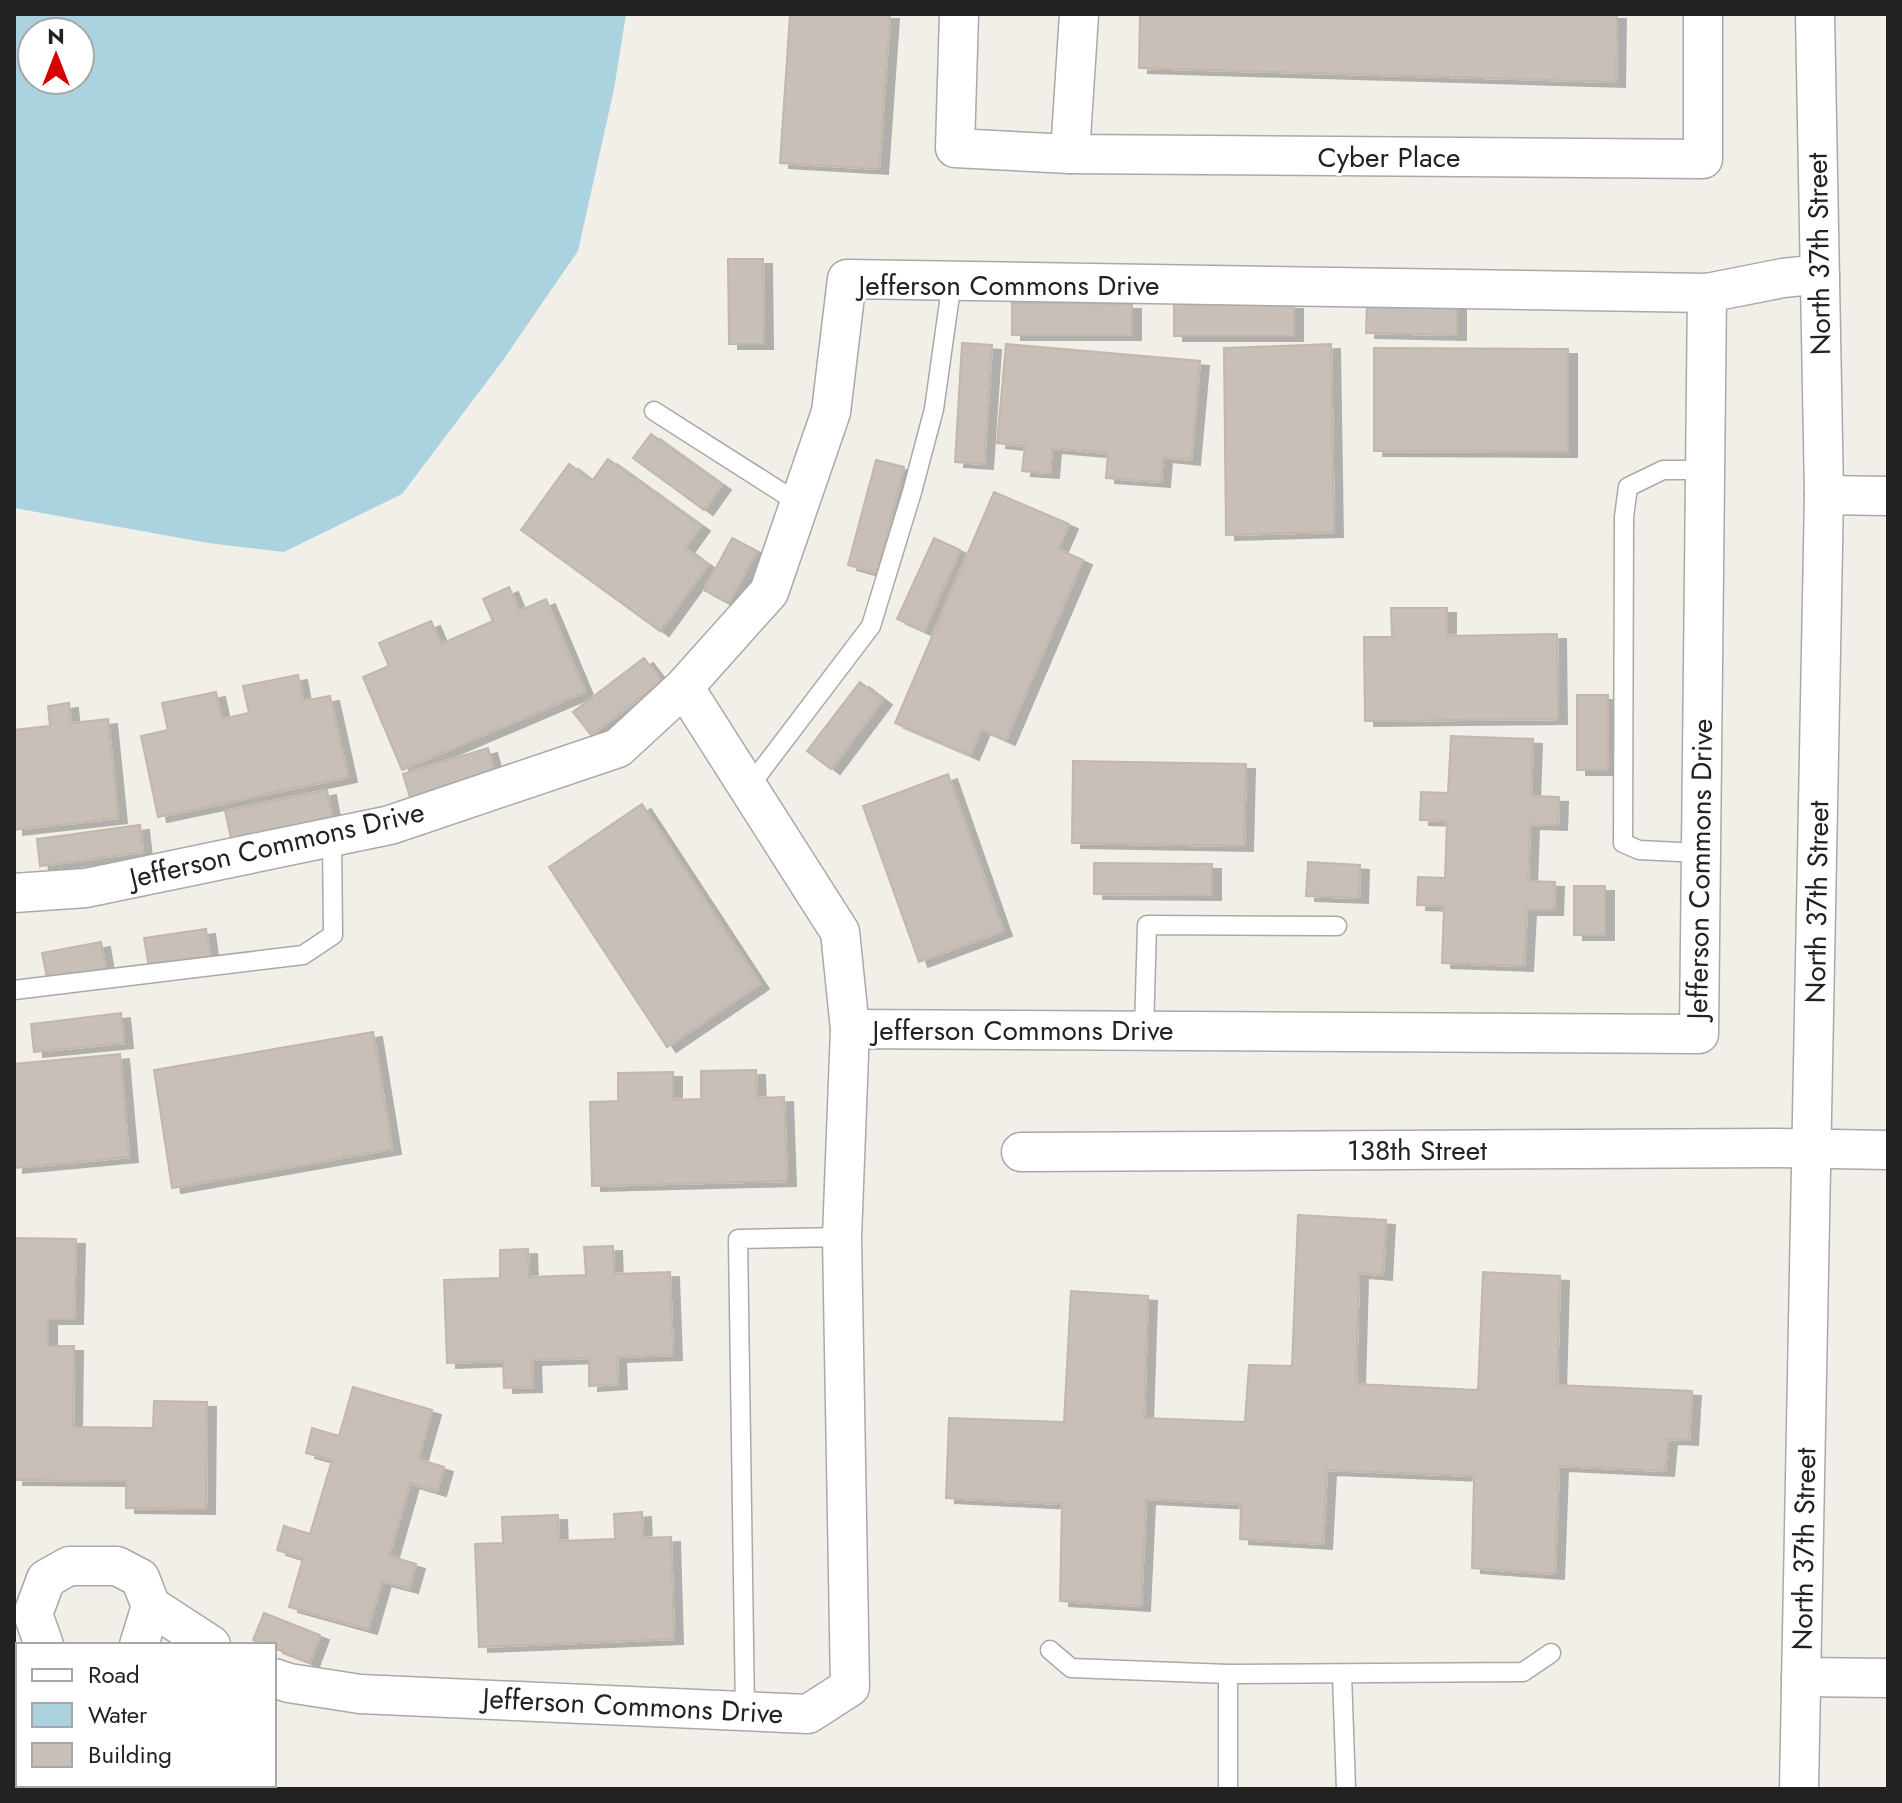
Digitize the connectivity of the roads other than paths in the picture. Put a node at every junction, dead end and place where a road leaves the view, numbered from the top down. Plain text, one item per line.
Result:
1 (959, 14) edge
2 (1079, 14) edge
3 (1703, 14) edge
4 (1815, 14) edge
5 (1070, 154) junction
6 (1820, 274) junction
7 (952, 281) junction
8 (1707, 293) junction
9 (654, 411) dead end
10 (1704, 470) junction
11 (1824, 495) junction
12 (1888, 496) edge
13 (800, 504) junction
14 (684, 687) junction
15 (748, 788) junction
16 (332, 838) junction
17 (1700, 853) junction
18 (14, 893) edge
19 (1337, 926) dead end
20 (14, 990) edge
21 (850, 1029) junction
22 (1144, 1031) junction
23 (1812, 1148) junction
24 (1888, 1150) edge
25 (1021, 1152) dead end
26 (842, 1237) junction
27 (151, 1606) junction
28 (30, 1627) edge
29 (140, 1643) edge
30 (208, 1643) edge
31 (1050, 1650) dead end
32 (1551, 1653) dead end
33 (1228, 1674) junction
34 (1342, 1674) junction
35 (1801, 1677) junction
36 (1888, 1678) edge
37 (276, 1679) edge
38 (745, 1711) junction
39 (1228, 1789) edge
40 (1346, 1789) edge
41 (1799, 1789) edge

1 - 5 street
2 - 5 street
3 - 5 street, Cyber Place
4 - 6 street, North 37th Street
6 - 8 street, Jefferson Commons Drive
6 - 11 street, North 37th Street
7 - 8 street, Jefferson Commons Drive
7 - 13 street, Jefferson Commons Drive
7 - 15 lane
8 - 10 street, Jefferson Commons Drive
9 - 13 lane
10 - 17 street, Jefferson Commons Drive
10 - 17 lane
11 - 12 street
11 - 23 street, North 37th Street
13 - 14 street, Jefferson Commons Drive
14 - 15 street
14 - 16 street, Jefferson Commons Drive
15 - 21 street
16 - 18 street, Jefferson Commons Drive
16 - 20 lane
17 - 22 street, Jefferson Commons Drive
19 - 22 lane
21 - 22 street, Jefferson Commons Drive
21 - 26 street, Jefferson Commons Drive
23 - 24 street, 138th Street
23 - 25 street, 138th Street
23 - 35 street, North 37th Street
26 - 38 street, Jefferson Commons Drive
26 - 38 lane
27 - 28 street
27 - 29 street
27 - 30 street
31 - 33 lane
32 - 34 lane
33 - 34 lane
33 - 39 lane
34 - 40 lane
35 - 36 street
35 - 41 street, North 37th Street
37 - 38 street, Jefferson Commons Drive

